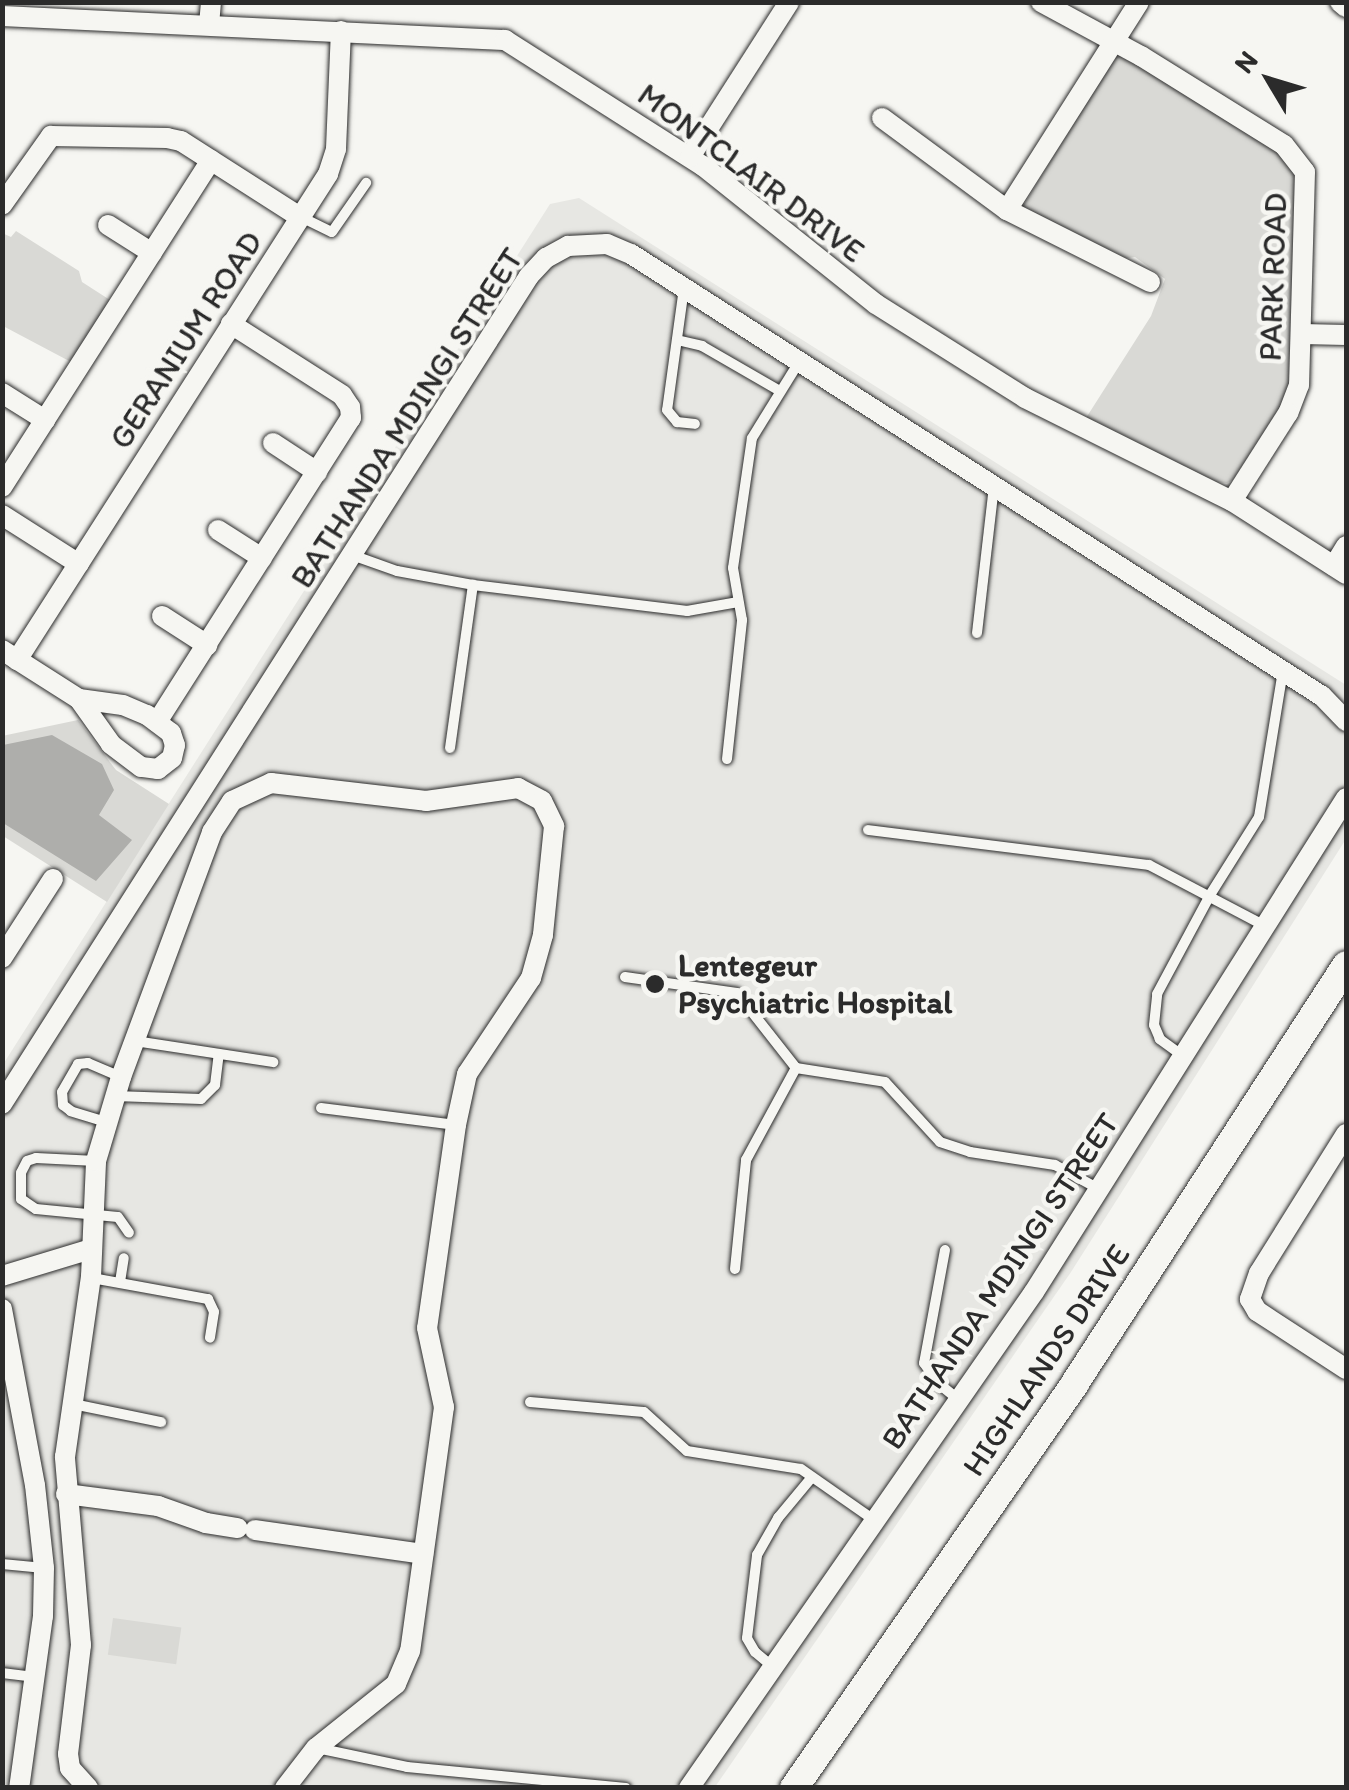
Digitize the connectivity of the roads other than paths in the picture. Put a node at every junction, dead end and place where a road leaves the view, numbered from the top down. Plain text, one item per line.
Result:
1 (211, 2) edge
2 (789, 2) edge
3 (1041, 2) edge
4 (1139, 2) edge
5 (1340, 2) edge
6 (1346, 7) edge
7 (2, 16) edge
8 (210, 26) junction
9 (341, 31) junction
10 (1115, 41) junction
11 (882, 118) dead end
12 (690, 157) junction
13 (212, 160) junction
14 (366, 183) dead end
15 (2, 206) edge
16 (1007, 210) junction
17 (300, 217) junction
18 (108, 225) dead end
19 (152, 253) junction
20 (1150, 282) dead end
21 (684, 288) junction
22 (231, 324) junction
23 (1302, 334) junction
24 (1346, 335) edge
25 (677, 340) junction
26 (799, 362) junction
27 (780, 391) junction
28 (2, 392) edge
29 (45, 420) junction
30 (696, 424) dead end
31 (273, 443) dead end
32 (317, 472) junction
33 (994, 486) junction
34 (2, 487) edge
35 (1232, 501) junction
36 (2, 514) edge
37 (218, 530) dead end
38 (1346, 546) edge
39 (352, 555) junction
40 (262, 558) junction
41 (79, 564) junction
42 (1340, 570) edge
43 (474, 585) junction
44 (738, 602) junction
45 (162, 616) dead end
46 (976, 633) dead end
47 (207, 645) junction
48 (10, 655) edge
49 (1283, 670) junction
50 (79, 699) junction
51 (1346, 721) edge
52 (157, 722) junction
53 (450, 748) dead end
54 (727, 759) dead end
55 (1346, 798) edge
56 (868, 830) dead end
57 (52, 880) dead end
58 (1210, 895) junction
59 (1265, 926) junction
60 (2, 958) edge
61 (1346, 965) edge
62 (625, 977) dead end
63 (135, 1041) junction
64 (219, 1054) junction
65 (1183, 1056) junction
66 (273, 1062) dead end
67 (796, 1068) junction
68 (118, 1086) junction
69 (2, 1104) edge
70 (320, 1108) dead end
71 (106, 1122) junction
72 (456, 1125) junction
73 (1346, 1134) edge
74 (96, 1161) junction
75 (1099, 1189) junction
76 (93, 1213) junction
77 (129, 1233) dead end
78 (91, 1249) junction
79 (945, 1250) dead end
80 (124, 1258) dead end
81 (736, 1269) dead end
82 (2, 1276) edge
83 (91, 1278) junction
84 (120, 1282) junction
85 (2, 1309) edge
86 (210, 1338) dead end
87 (1345, 1364) edge
88 (959, 1400) junction
89 (530, 1402) dead end
90 (72, 1404) junction
91 (162, 1422) dead end
92 (812, 1477) junction
93 (66, 1494) junction
94 (875, 1521) junction
95 (423, 1554) junction
96 (2, 1564) edge
97 (44, 1568) junction
98 (773, 1666) junction
99 (2, 1672) edge
100 (35, 1678) junction
101 (316, 1748) junction
102 (19, 1788) edge
103 (88, 1788) edge
104 (286, 1788) edge
105 (626, 1788) edge
106 (689, 1788) edge
107 (794, 1788) edge

1 - 8 street
2 - 12 street
3 - 10 street, PARK ROAD
4 - 10 street
5 - 6 street
7 - 8 street, MONTCLAIR DRIVE
8 - 9 street, MONTCLAIR DRIVE
9 - 12 street, MONTCLAIR DRIVE
9 - 17 street, GERANIUM ROAD
10 - 16 street
10 - 23 street, PARK ROAD
11 - 16 street
12 - 35 street, MONTCLAIR DRIVE
13 - 15 street
13 - 17 street
13 - 19 street
14 - 17 lane
16 - 20 street
17 - 22 street, GERANIUM ROAD
18 - 19 street
19 - 29 street
21 - 25 lane
21 - 26 street, BATHANDA MDINGI STREET
21 - 39 street, BATHANDA MDINGI STREET
22 - 32 street
22 - 41 street, GERANIUM ROAD
23 - 24 street
23 - 35 street, PARK ROAD
25 - 27 lane
25 - 30 lane
26 - 27 lane
26 - 33 street, BATHANDA MDINGI STREET
27 - 44 lane
28 - 29 street
29 - 34 street
31 - 32 street
32 - 40 street
33 - 46 lane
33 - 49 street, BATHANDA MDINGI STREET
35 - 42 street, MONTCLAIR DRIVE
36 - 41 street
37 - 40 street
38 - 42 street
39 - 43 lane
39 - 69 street, BATHANDA MDINGI STREET
40 - 47 street
41 - 48 street, GERANIUM ROAD
43 - 44 lane
43 - 53 lane
44 - 54 lane
45 - 47 street
47 - 52 street
48 - 50 street
49 - 51 street, BATHANDA MDINGI STREET
49 - 58 lane
50 - 52 street
50 - 52 street
55 - 59 street, BATHANDA MDINGI STREET
56 - 58 lane
57 - 60 street
58 - 59 lane
58 - 65 lane
59 - 65 street, BATHANDA MDINGI STREET
61 - 107 main road, HIGHLANDS DRIVE
62 - 67 lane
63 - 64 lane
63 - 68 street
63 - 72 street
64 - 66 lane
64 - 68 lane
65 - 75 street, BATHANDA MDINGI STREET
67 - 75 lane
67 - 81 lane
68 - 71 street
68 - 71 lane
70 - 72 lane
71 - 74 street
72 - 95 street
73 - 87 street
74 - 76 street
74 - 76 lane
75 - 88 street, BATHANDA MDINGI STREET
76 - 77 lane
76 - 78 street
78 - 82 street
78 - 83 street
79 - 88 lane
80 - 84 lane
83 - 84 lane
83 - 90 street
84 - 86 lane
85 - 97 street
88 - 94 street, BATHANDA MDINGI STREET
89 - 92 lane
90 - 91 lane
90 - 93 street
92 - 94 lane
92 - 98 lane
93 - 95 street
93 - 103 street
94 - 98 street, BATHANDA MDINGI STREET
95 - 101 street
96 - 97 lane
97 - 100 street
98 - 106 street, BATHANDA MDINGI STREET
99 - 100 lane
100 - 102 street
101 - 104 street
101 - 105 lane

